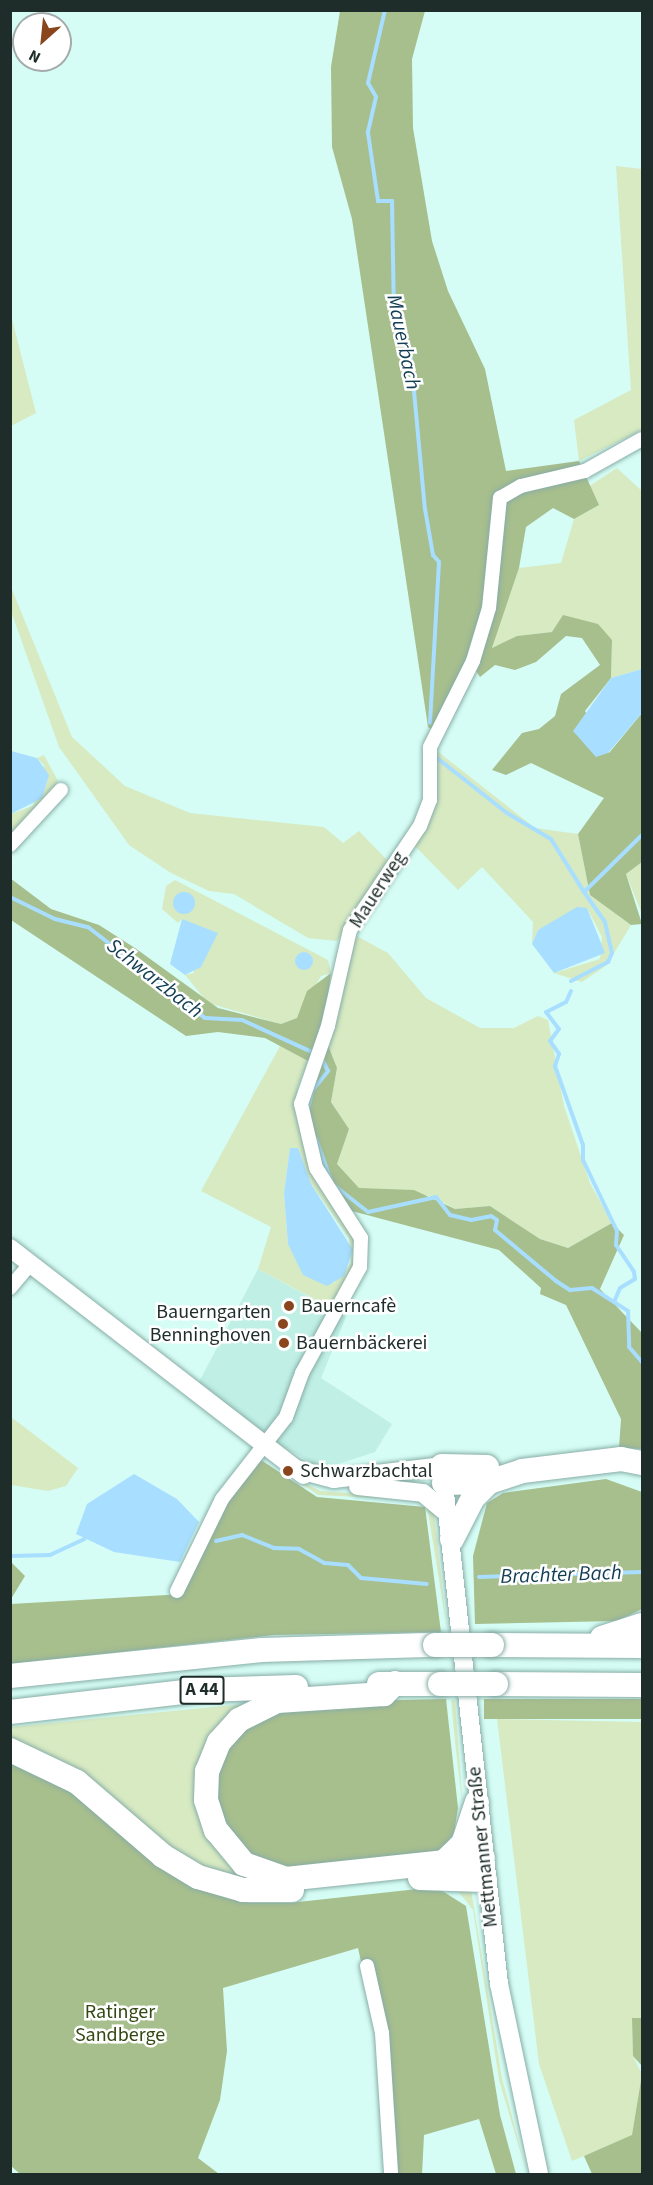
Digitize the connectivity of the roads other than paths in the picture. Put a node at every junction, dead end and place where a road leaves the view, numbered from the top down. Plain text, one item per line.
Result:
1 (642, 438) edge
2 (61, 790) dead end
3 (10, 845) edge
4 (10, 1248) edge
5 (30, 1264) junction
6 (10, 1288) edge
7 (265, 1446) junction
8 (606, 1463) junction
9 (642, 1463) edge
10 (296, 1469) junction
11 (522, 1471) junction
12 (443, 1475) junction
13 (642, 1478) edge
14 (489, 1482) junction
15 (369, 1486) junction
16 (449, 1515) junction
17 (452, 1539) junction
18 (177, 1591) dead end
19 (642, 1625) edge
20 (565, 1646) junction
21 (642, 1646) edge
22 (10, 1676) edge
23 (395, 1683) junction
24 (642, 1685) edge
25 (10, 1712) edge
26 (10, 1750) edge
27 (477, 1802) junction
28 (443, 1863) junction
29 (484, 1869) junction
30 (367, 1966) dead end
31 (391, 2175) edge
32 (539, 2175) edge

1 - 7 street, Mauerweg
2 - 3 street
4 - 5 main road
5 - 6 street
5 - 7 main road
7 - 10 main road
7 - 18 street
8 - 9 highway
8 - 11 highway
8 - 13 highway
10 - 12 main road
10 - 15 main road
11 - 12 highway
11 - 14 highway
12 - 14 highway
12 - 15 main road
12 - 16 main road, Mettmanner Straße
14 - 17 highway
15 - 16 main road
16 - 17 main road, Mettmanner Straße
17 - 27 main road, Mettmanner Straße
19 - 20 highway
20 - 21 highway, A 44
20 - 22 highway, A 44, bridge
23 - 24 highway, A 44, bridge
23 - 25 highway, A 44
23 - 28 highway
26 - 29 highway
27 - 28 highway
27 - 29 main road, Mettmanner Straße
28 - 29 highway
29 - 32 main road, Mettmanner Straße
30 - 31 street

